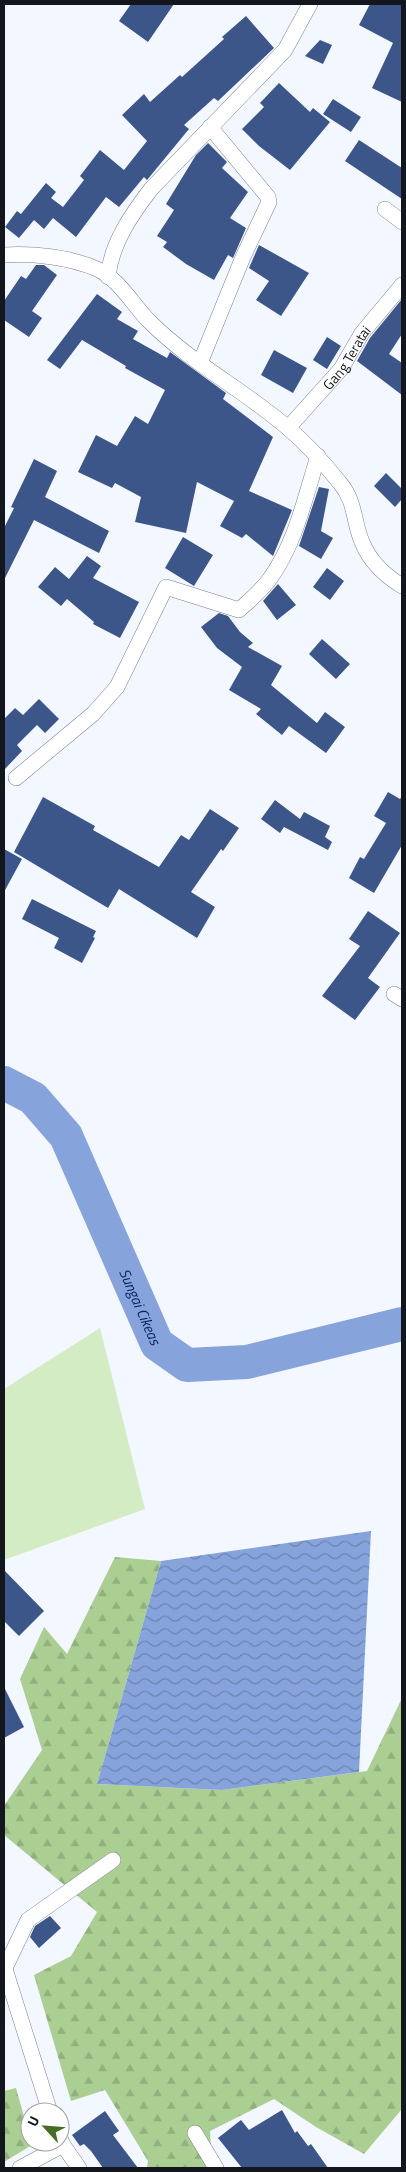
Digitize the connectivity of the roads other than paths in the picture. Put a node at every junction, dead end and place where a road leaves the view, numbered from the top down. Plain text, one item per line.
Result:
1 (310, 4) edge
2 (210, 127) junction
3 (385, 209) dead end
4 (402, 222) edge
5 (4, 255) edge
6 (108, 277) junction
7 (402, 285) edge
8 (200, 363) junction
9 (288, 428) junction
10 (318, 456) junction
11 (402, 586) edge
12 (16, 778) dead end
13 (113, 1860) dead end
14 (4, 1969) edge
15 (47, 2102) edge
16 (195, 2133) dead end
17 (45, 2152) edge
18 (68, 2152) edge
19 (20, 2168) edge
20 (78, 2168) edge
21 (216, 2168) edge

1 - 2 street
2 - 6 street
2 - 8 street
3 - 4 street
5 - 6 street
6 - 8 street
7 - 9 street, Gang Teratai
8 - 9 street
9 - 10 street
10 - 11 street
10 - 12 street
13 - 14 street
14 - 15 street
16 - 21 street
17 - 19 street
18 - 20 street

